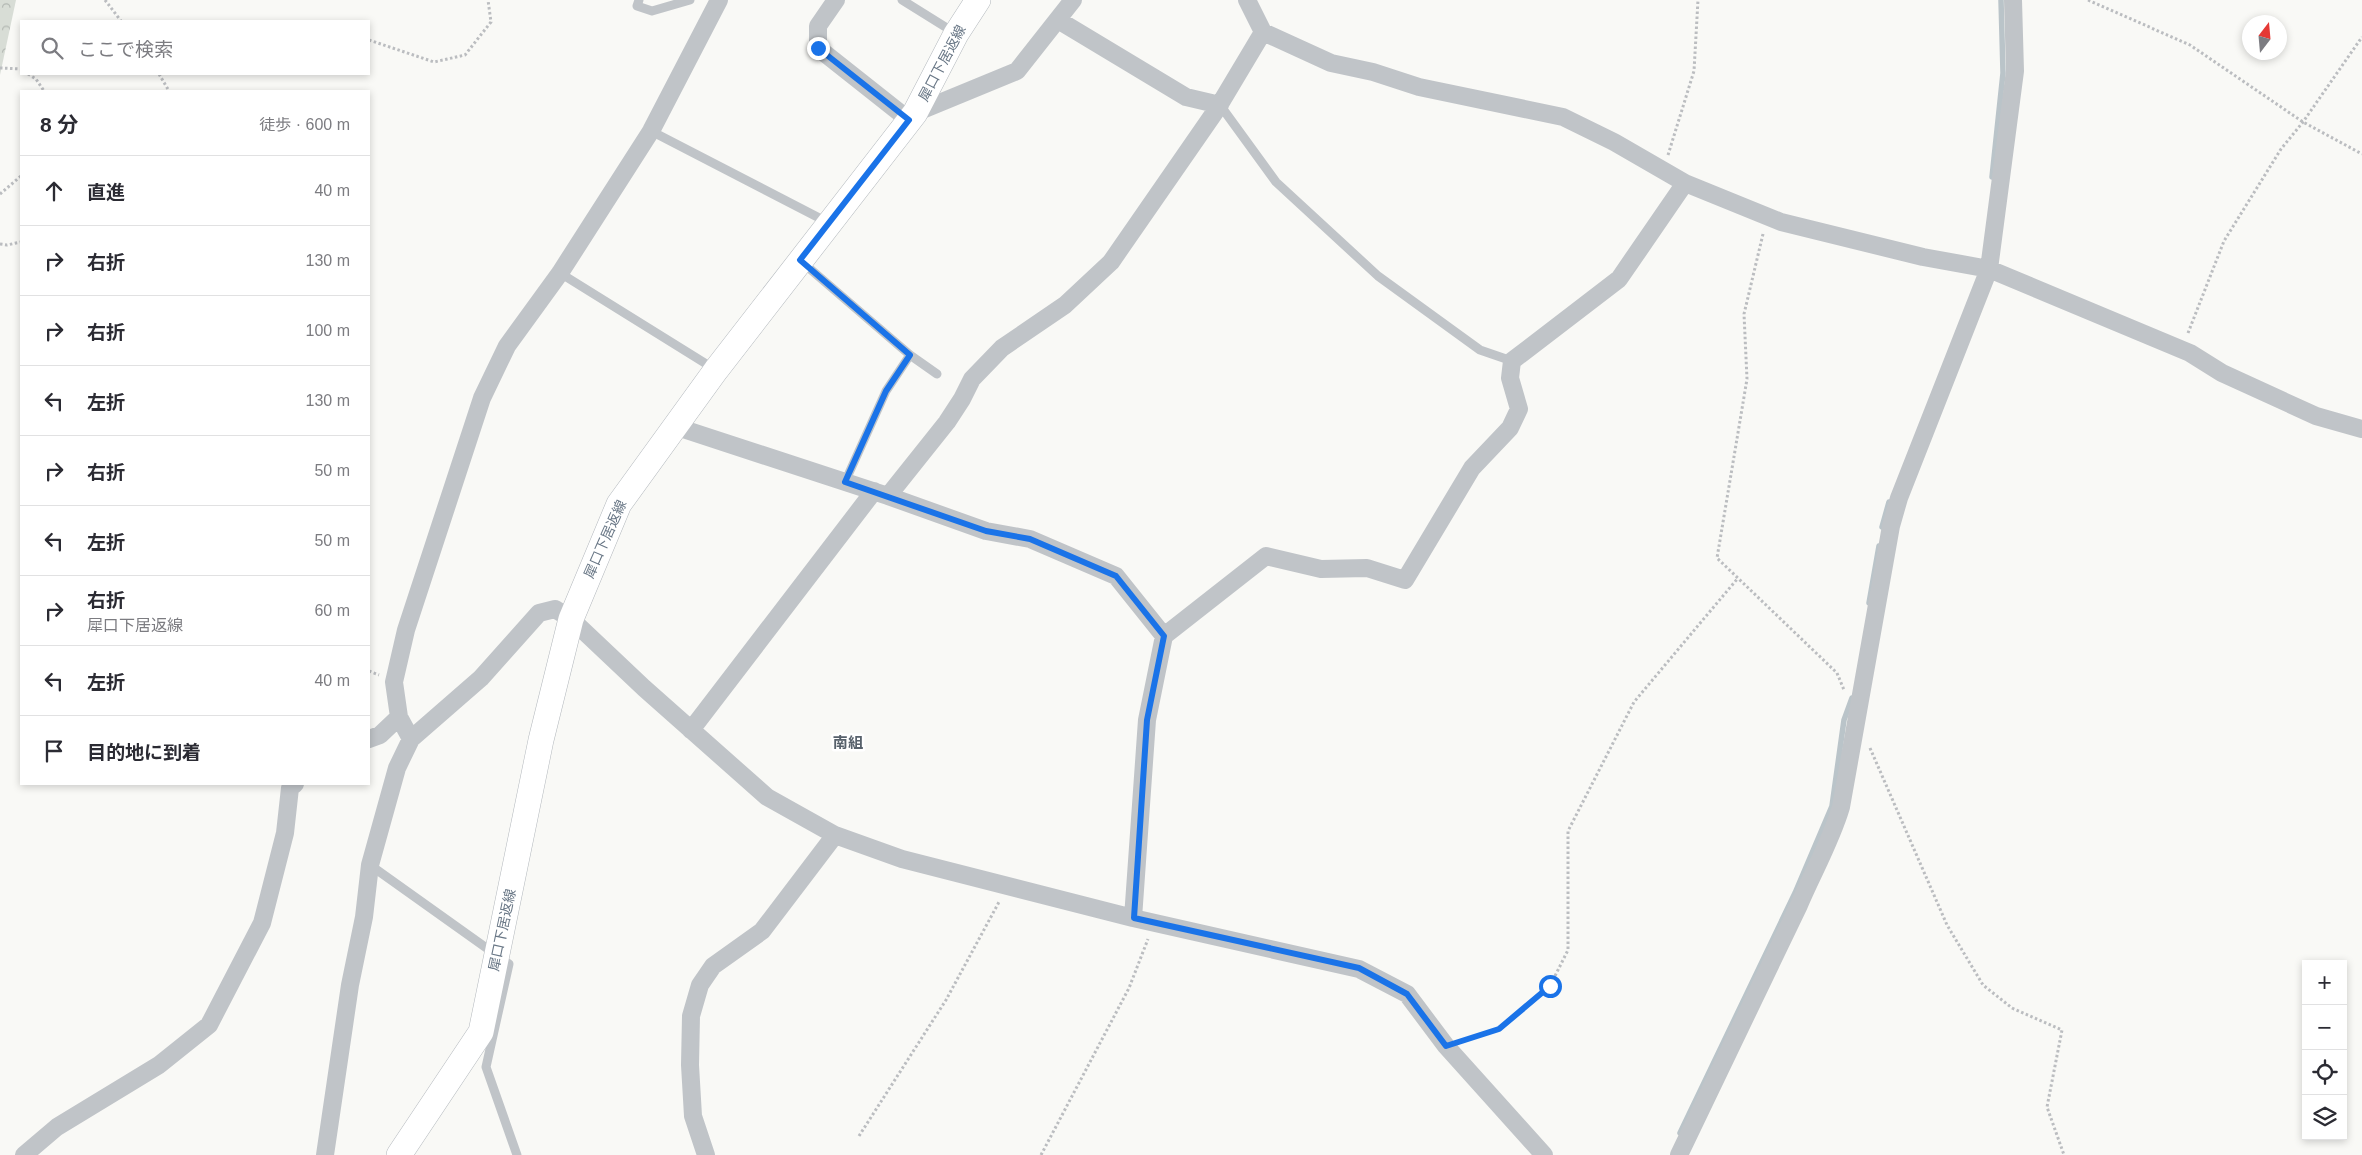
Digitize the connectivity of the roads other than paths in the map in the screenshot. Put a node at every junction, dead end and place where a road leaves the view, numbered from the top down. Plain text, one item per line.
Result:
1 (639, 0) edge
2 (690, 0) edge
3 (719, 0) edge
4 (836, 0) edge
5 (902, 0) edge
6 (978, 0) edge
7 (1073, 0) edge
8 (1247, 0) edge
9 (2013, 0) edge
10 (1058, 20) junction
11 (1263, 32) junction
12 (956, 34) junction
13 (1220, 105) junction
14 (912, 117) junction
15 (651, 131) junction
16 (1685, 183) junction
17 (829, 223) junction
18 (800, 260) junction
19 (1989, 269) junction
20 (560, 273) junction
21 (910, 355) junction
22 (1512, 361) junction
23 (716, 370) junction
24 (937, 374) dead end
25 (674, 426) junction
26 (2362, 429) edge
27 (845, 482) junction
28 (881, 493) junction
29 (571, 619) junction
30 (1164, 636) junction
31 (399, 717) junction
32 (691, 730) junction
33 (370, 739) edge
34 (411, 739) junction
35 (294, 785) edge
36 (835, 835) junction
37 (370, 865) junction
38 (1134, 918) junction
39 (497, 956) junction
40 (24, 1155) edge
41 (325, 1155) edge
42 (398, 1155) edge
43 (517, 1155) edge
44 (706, 1155) edge
45 (1544, 1155) edge
46 (1679, 1155) edge

1 - 2 lane
3 - 15 street
4 - 14 street
5 - 12 lane
6 - 12 main road, 犀口下居返線
7 - 10 street
8 - 11 street
9 - 19 street
10 - 13 street
10 - 14 street
11 - 13 street
11 - 16 street
12 - 14 main road, 犀口下居返線
13 - 22 lane
13 - 28 street
14 - 17 main road, 犀口下居返線
15 - 17 lane
15 - 20 street
16 - 19 street
16 - 22 street
17 - 18 main road, 犀口下居返線
18 - 21 lane
18 - 23 main road, 犀口下居返線
19 - 26 street
19 - 46 street
20 - 23 lane
20 - 31 street
21 - 24 lane
21 - 27 lane
22 - 30 street
23 - 25 main road, 犀口下居返線
25 - 27 street
25 - 29 main road, 犀口下居返線
27 - 28 street
28 - 30 street
28 - 32 street
29 - 32 street
29 - 34 street
29 - 39 main road, 犀口下居返線
30 - 38 street
31 - 33 street
31 - 34 street
32 - 36 street
34 - 37 street
35 - 40 street
36 - 38 street
36 - 44 street
37 - 39 lane
37 - 41 street
38 - 45 street
39 - 42 main road, 犀口下居返線
39 - 43 lane

